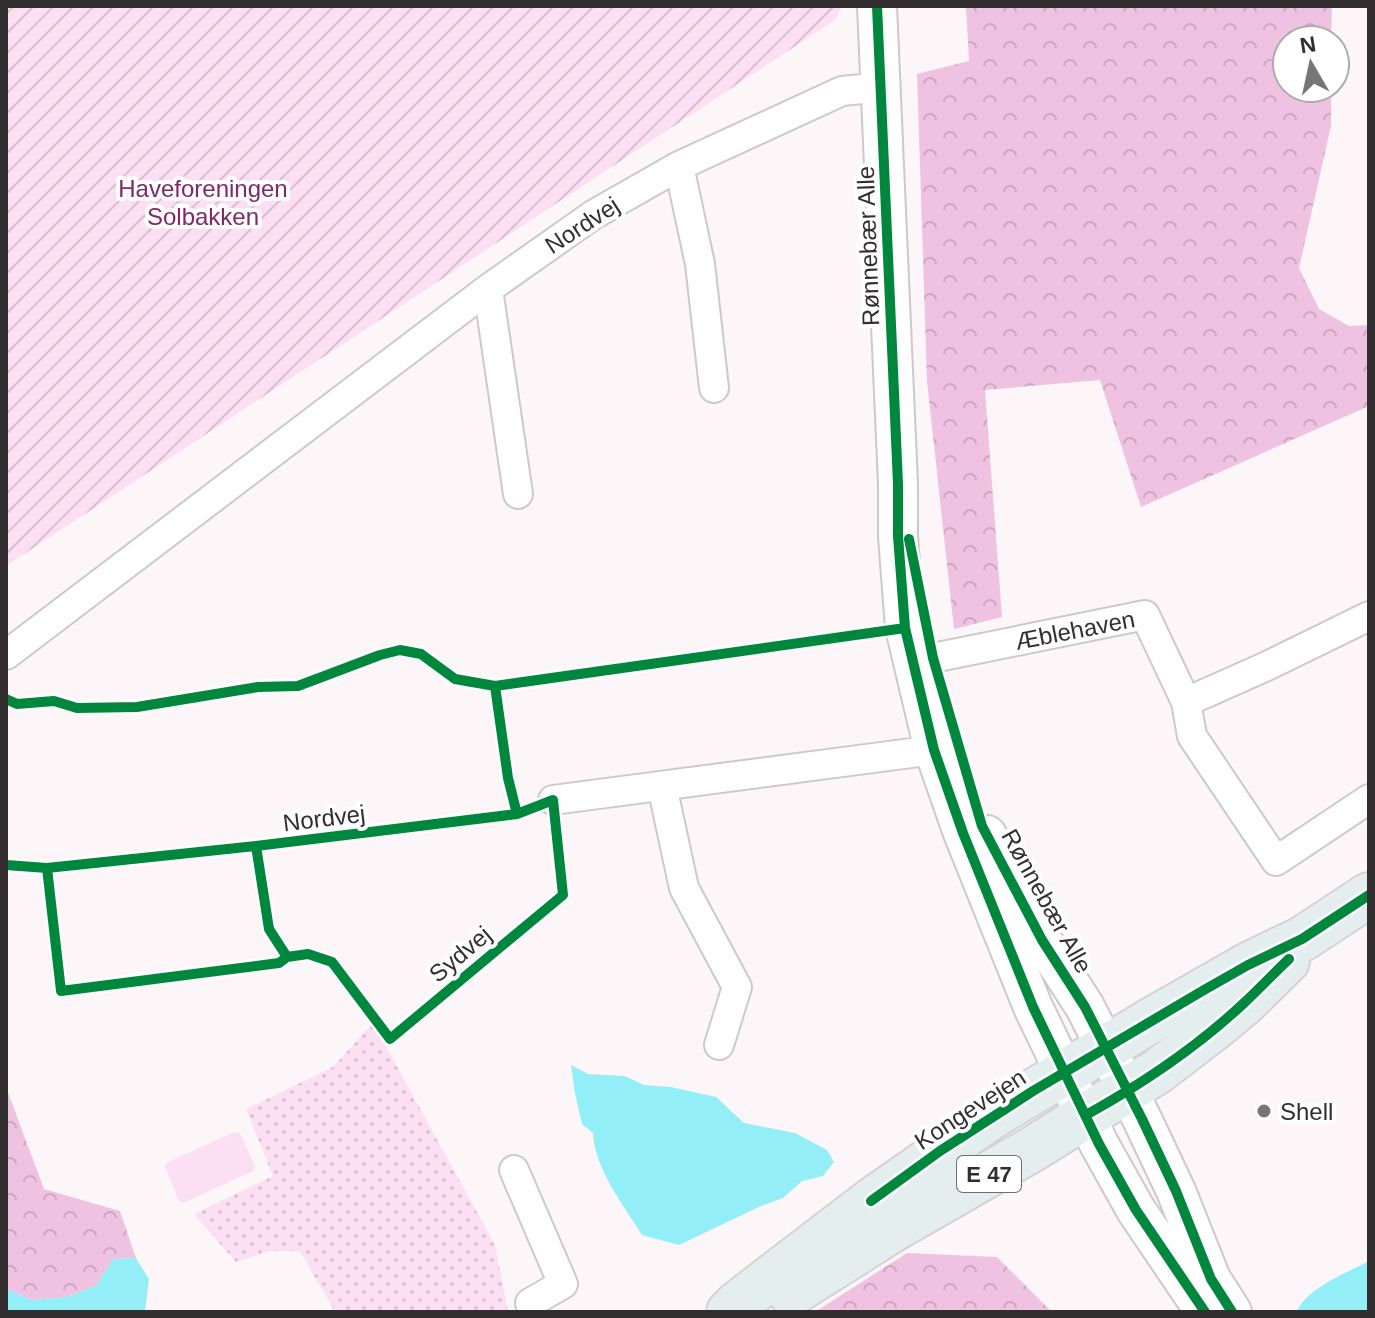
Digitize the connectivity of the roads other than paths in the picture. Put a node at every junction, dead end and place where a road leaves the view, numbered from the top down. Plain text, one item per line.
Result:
1 (877, 6) edge
2 (882, 87) junction
3 (679, 166) junction
4 (488, 289) junction
5 (714, 388) dead end
6 (518, 494) dead end
7 (1369, 616) edge
8 (6, 655) edge
9 (923, 660) junction
10 (1186, 702) junction
11 (934, 750) junction
12 (662, 786) junction
13 (1369, 799) edge
14 (553, 800) dead end
15 (1369, 895) edge
16 (1296, 949) junction
17 (719, 1045) dead end
18 (1101, 1080) junction
19 (514, 1170) dead end
20 (1208, 1296) edge
21 (533, 1312) edge
22 (729, 1312) edge
23 (761, 1312) edge
24 (1232, 1312) edge

1 - 2 main road, Rønnebær Alle
2 - 3 street, Nordvej
2 - 9 main road, Rønnebær Alle
3 - 4 street, Nordvej
3 - 5 street
4 - 6 street
4 - 8 street, Nordvej
7 - 10 street
9 - 10 street, Æblehaven
9 - 11 main road, Rønnebær Alle
9 - 18 main road, Rønnebær Alle
10 - 13 street, Æblehaven
11 - 12 street
11 - 18 main road, Rønnebær Alle
12 - 14 street
12 - 17 street
15 - 16 main road, Kongevejen / E 47
16 - 18 main road, Kongevejen / E 47
16 - 18 main road, Kongevejen / E 47
18 - 20 main road, Rønnebær Alle
18 - 22 main road, Kongevejen / E 47
18 - 23 main road, Kongevejen / E 47
19 - 21 street
20 - 24 main road, Rønnebær Alle

